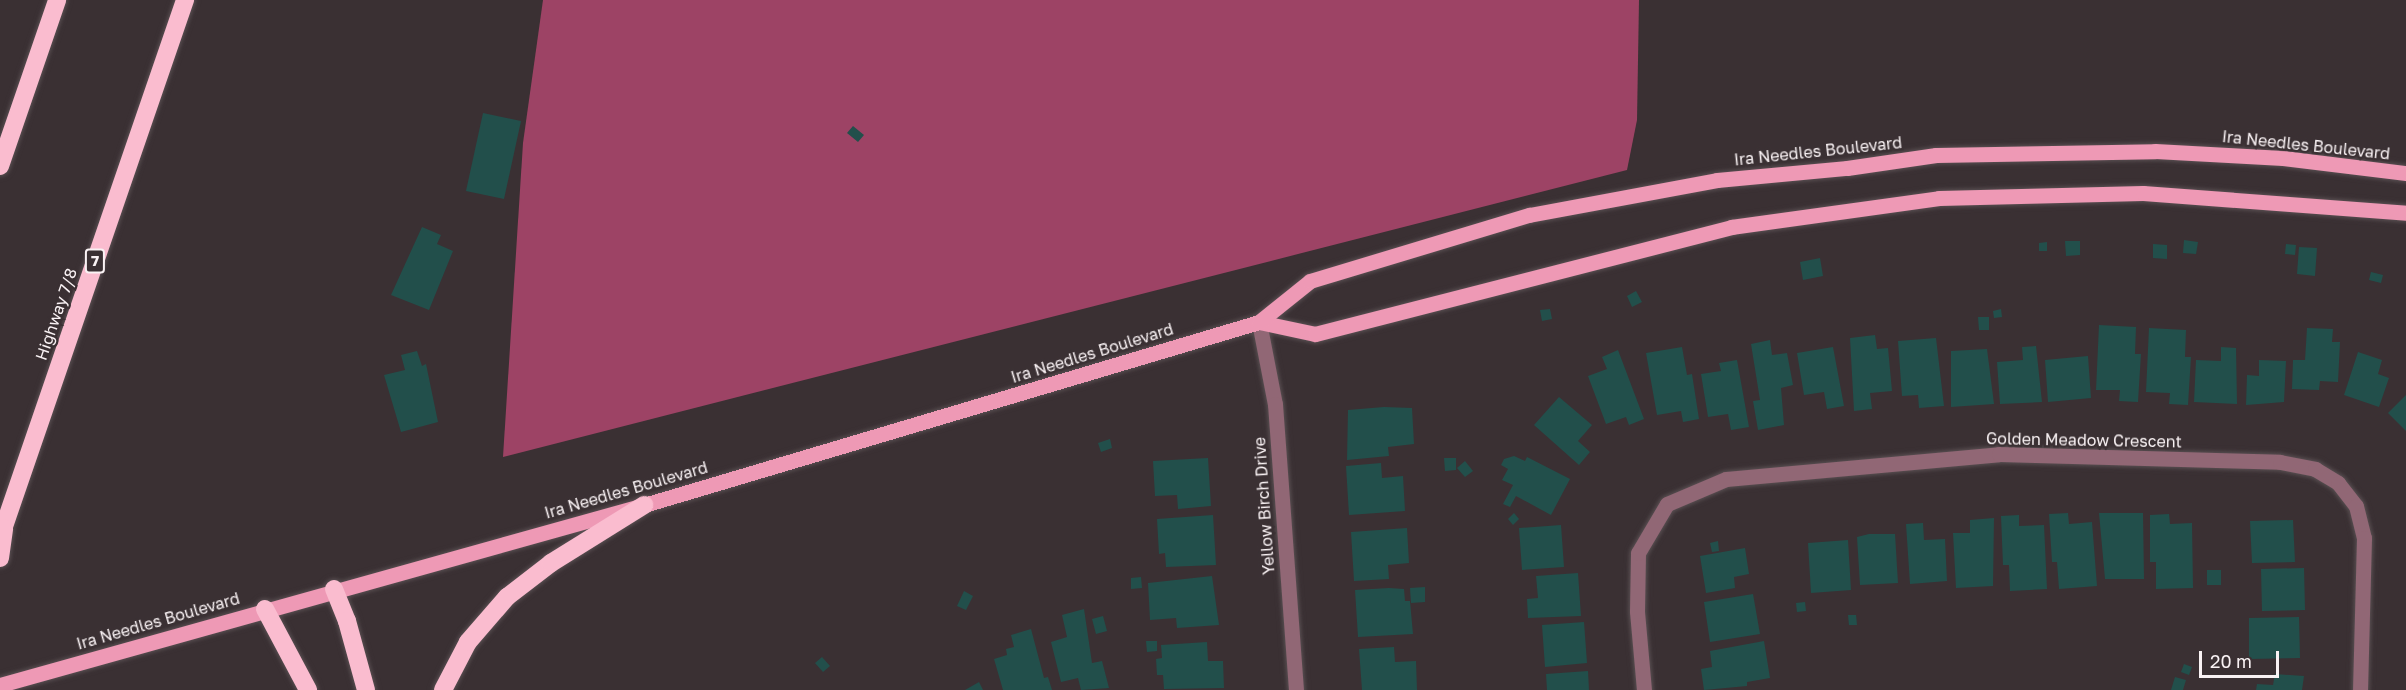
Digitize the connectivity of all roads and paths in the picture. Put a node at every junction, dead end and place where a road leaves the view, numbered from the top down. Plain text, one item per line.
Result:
1 (57, 0) edge
2 (185, 0) edge
3 (0, 166) edge
4 (2406, 173) edge
5 (2406, 213) edge
6 (1259, 322) junction
7 (644, 505) junction
8 (2, 530) edge
9 (0, 558) edge
10 (334, 590) junction
11 (265, 609) junction
12 (0, 686) edge
13 (308, 690) edge
14 (366, 690) edge
15 (443, 690) edge
16 (1296, 690) edge
17 (1644, 690) edge
18 (2360, 690) edge

1 - 3 highway
2 - 8 highway, Highway 7/8 / 7
4 - 6 main road, Ira Needles Boulevard
5 - 6 main road, Ira Needles Boulevard
6 - 7 main road, Ira Needles Boulevard
6 - 16 street, Yellow Birch Drive
7 - 10 main road, Ira Needles Boulevard
7 - 15 highway
8 - 9 highway, Highway 7/8
10 - 11 main road, Ira Needles Boulevard
10 - 14 highway
11 - 12 main road, Ira Needles Boulevard
11 - 13 highway
17 - 18 street, Golden Meadow Crescent

